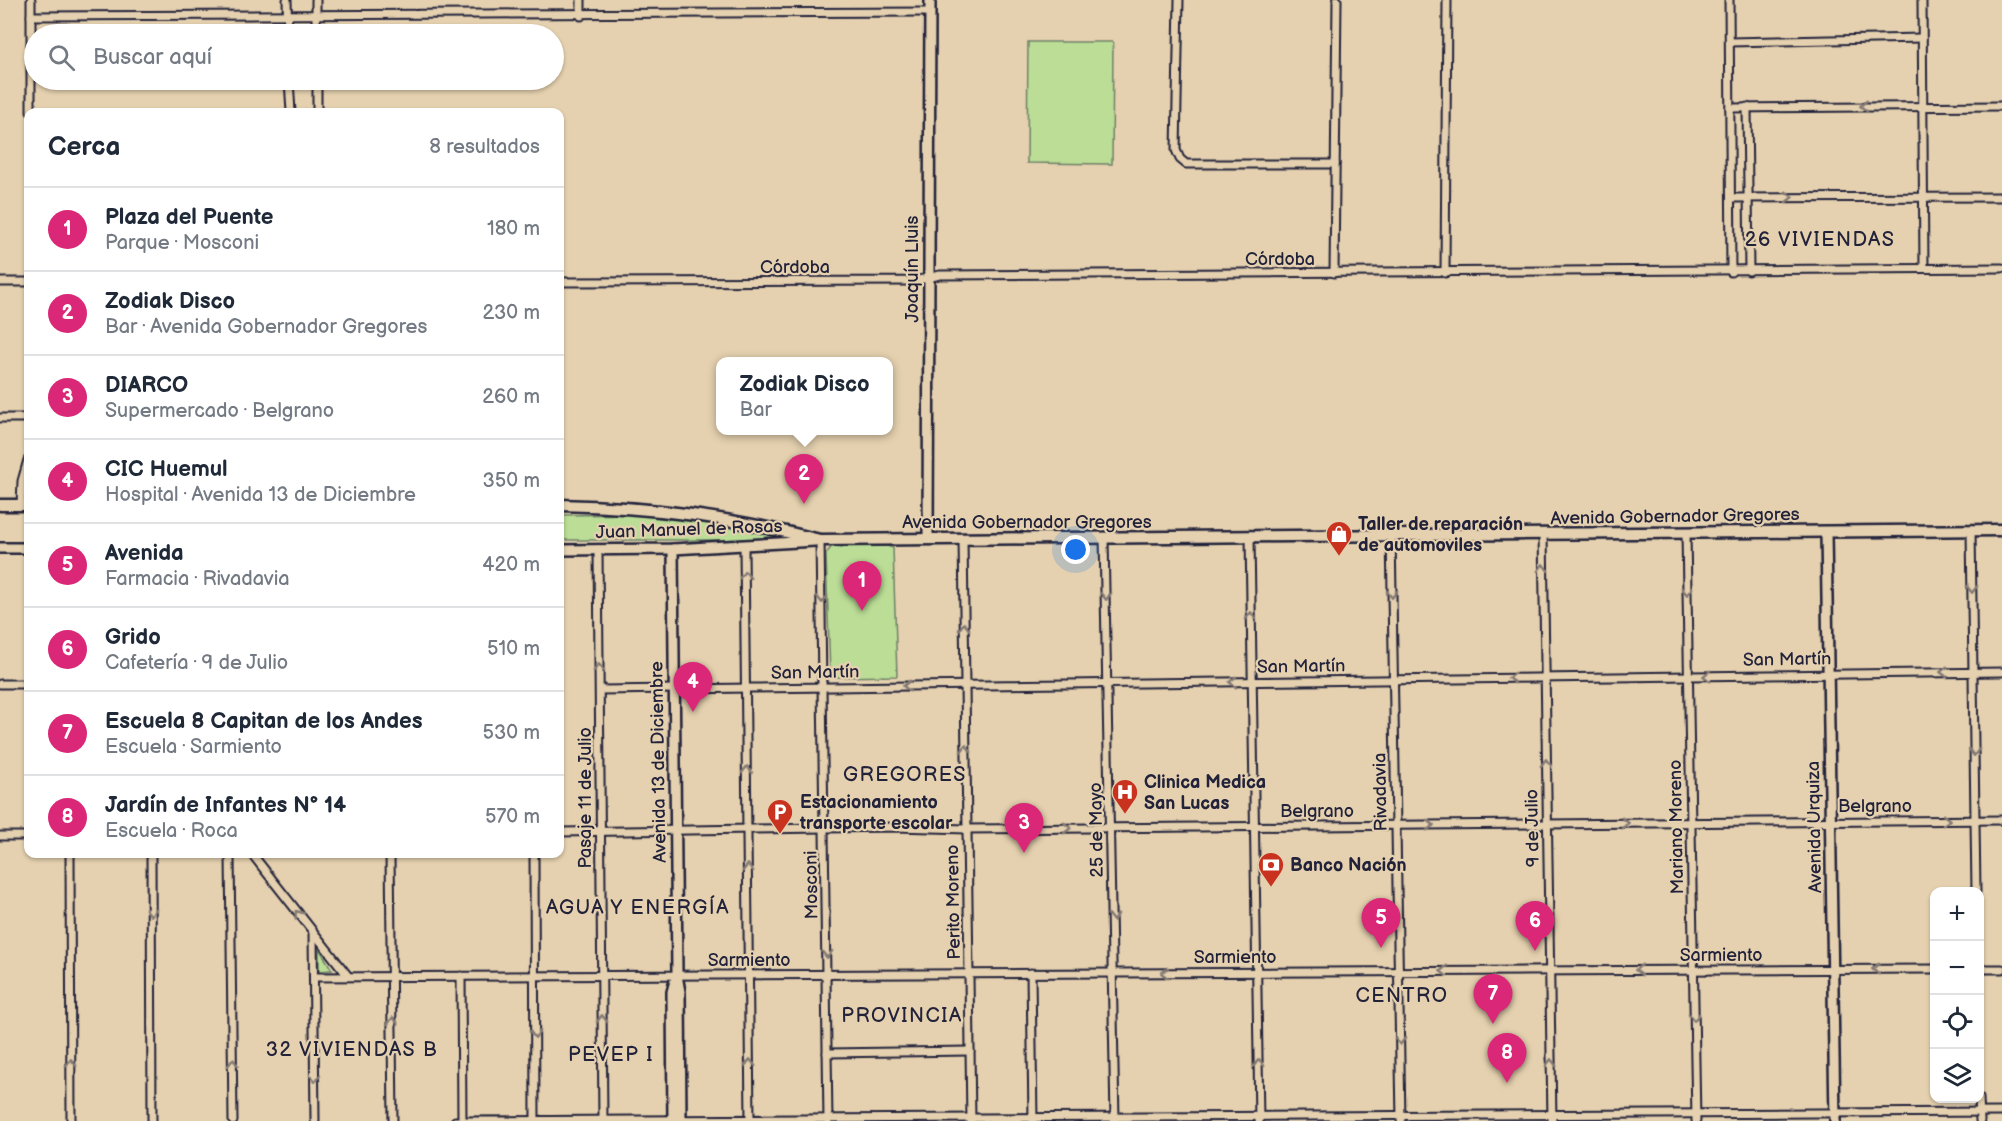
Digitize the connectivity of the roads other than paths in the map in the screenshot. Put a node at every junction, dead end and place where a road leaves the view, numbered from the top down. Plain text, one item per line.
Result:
1 (31, 0) edge
2 (287, 0) edge
3 (316, 0) edge
4 (581, 0) edge
5 (930, 0) edge
6 (1179, 0) edge
7 (1338, 0) edge
8 (1447, 0) edge
9 (1729, 0) edge
10 (1922, 0) edge
11 (930, 12) junction
12 (316, 13) junction
13 (287, 14) junction
14 (31, 16) junction
15 (581, 16) junction
16 (31, 24) edge
17 (288, 24) edge
18 (316, 24) edge
19 (1922, 38) junction
20 (1730, 42) junction
21 (31, 90) edge
22 (290, 90) edge
23 (317, 90) edge
24 (1923, 105) junction
25 (2002, 106) edge
26 (1747, 107) junction
27 (31, 108) edge
28 (291, 108) edge
29 (317, 108) edge
30 (1730, 108) junction
31 (1335, 164) junction
32 (1923, 197) junction
33 (2002, 197) edge
34 (1731, 198) junction
35 (1748, 198) junction
36 (1924, 268) junction
37 (2002, 268) edge
38 (1731, 272) junction
39 (1749, 272) junction
40 (1334, 273) junction
41 (1445, 273) junction
42 (929, 278) junction
43 (0, 282) edge
44 (24, 282) edge
45 (564, 282) edge
46 (0, 418) edge
47 (24, 418) edge
48 (24, 474) edge
49 (24, 497) edge
50 (0, 505) edge
51 (24, 505) edge
52 (564, 505) edge
53 (1971, 530) junction
54 (2002, 530) edge
55 (1826, 532) junction
56 (1686, 533) junction
57 (1543, 534) junction
58 (1391, 535) junction
59 (1250, 537) junction
60 (1104, 538) junction
61 (928, 539) junction
62 (963, 539) junction
63 (820, 540) junction
64 (744, 547) junction
65 (0, 548) edge
66 (24, 548) edge
67 (598, 549) junction
68 (673, 549) junction
69 (564, 550) edge
70 (1973, 672) junction
71 (2002, 672) edge
72 (1828, 674) junction
73 (1688, 676) junction
74 (1545, 678) junction
75 (1394, 680) junction
76 (1252, 681) junction
77 (1107, 683) junction
78 (0, 684) edge
79 (24, 684) edge
80 (965, 685) junction
81 (824, 687) junction
82 (747, 688) junction
83 (674, 689) junction
84 (600, 690) junction
85 (1975, 820) junction
86 (2002, 820) edge
87 (1830, 821) junction
88 (1691, 822) junction
89 (1547, 824) junction
90 (1396, 825) junction
91 (1255, 826) junction
92 (1111, 827) junction
93 (825, 828) junction
94 (748, 829) junction
95 (967, 829) junction
96 (676, 830) junction
97 (601, 831) junction
98 (564, 832) edge
99 (0, 836) edge
100 (24, 836) edge
101 (70, 858) edge
102 (151, 858) edge
103 (230, 858) edge
104 (255, 858) edge
105 (390, 858) edge
106 (534, 858) edge
107 (1976, 887) edge
108 (313, 933) junction
109 (1832, 969) junction
110 (1930, 969) edge
111 (1984, 969) edge
112 (2002, 969) edge
113 (1693, 970) junction
114 (1550, 971) junction
115 (1258, 972) junction
116 (1398, 972) junction
117 (1031, 973) junction
118 (1114, 973) junction
119 (827, 974) junction
120 (970, 974) junction
121 (676, 975) junction
122 (750, 975) junction
123 (348, 976) junction
124 (393, 976) junction
125 (461, 976) junction
126 (535, 976) junction
127 (601, 976) junction
128 (314, 977) junction
129 (970, 1051) junction
130 (827, 1053) junction
131 (1979, 1103) edge
132 (2002, 1112) edge
133 (1979, 1113) junction
134 (1696, 1117) edge
135 (1834, 1117) edge
136 (1401, 1118) edge
137 (1552, 1118) edge
138 (971, 1119) edge
139 (1033, 1119) edge
140 (1115, 1119) edge
141 (1259, 1119) edge
142 (603, 1120) edge
143 (677, 1120) edge
144 (750, 1120) edge
145 (828, 1120) edge
146 (71, 1121) edge
147 (152, 1121) edge
148 (233, 1121) edge
149 (315, 1121) edge
150 (393, 1121) edge
151 (455, 1121) edge
152 (462, 1121) edge
153 (535, 1121) edge
154 (1980, 1121) edge

1 - 14 street
2 - 13 street
3 - 12 street
4 - 15 street
5 - 11 street, Joaquín Lluis
6 - 31 street
7 - 31 street
8 - 41 street
9 - 20 street
10 - 19 street
11 - 15 street
11 - 42 street, Joaquín Lluis
12 - 13 street
12 - 15 street
12 - 18 street
13 - 14 street
13 - 17 street
14 - 16 street
19 - 20 street
19 - 24 street
20 - 30 street
21 - 27 street
22 - 28 street
23 - 29 street
24 - 25 street
24 -> 26 street
24 - 32 street
26 - 30 street
26 - 35 street
30 - 34 street
31 - 40 street
32 - 33 street
35 -> 32 street
32 - 36 street
34 - 35 street
34 - 38 street
35 - 39 street
36 - 37 street, Córdoba
36 - 39 street, Córdoba
38 - 39 street, Córdoba
38 - 41 street, Córdoba
40 - 41 street, Córdoba
40 - 42 street, Córdoba
42 - 45 street, Córdoba
42 - 61 street, Joaquín Lluis
43 - 44 street
46 - 47 street
48 - 49 street
50 - 51 main road
52 - 63 main road, Avenida Gobernador Gregores
53 - 54 main road, Avenida Gobernador Gregores
53 - 55 main road, Avenida Gobernador Gregores
53 -> 70 street
55 - 56 main road, Avenida Gobernador Gregores
55 - 72 street, Avenida Urquiza
56 - 57 main road, Avenida Gobernador Gregores
56 -> 73 street, Mariano Moreno
57 - 58 main road, Avenida Gobernador Gregores
74 -> 57 street, 9 de Julio
58 - 59 main road, Avenida Gobernador Gregores
58 -> 75 street, Rivadavia
59 - 60 main road, Avenida Gobernador Gregores
76 -> 59 street
60 - 62 main road, Avenida Gobernador Gregores
60 -> 77 street, 25 de Mayo
61 - 62 main road, Avenida Gobernador Gregores
61 - 63 main road, Avenida Gobernador Gregores
80 -> 62 street, Perito Moreno
63 - 64 street, Juan Manuel de Rosas
63 -> 81 street, Mosconi
64 - 68 street, Juan Manuel de Rosas
82 -> 64 street
65 - 66 street
67 - 68 street, Juan Manuel de Rosas
67 - 69 street, Juan Manuel de Rosas
84 -> 67 street, Pasaje 11 de Julio
68 - 83 street, Avenida 13 de Diciembre
70 - 71 street, San Martín
70 -> 72 street, San Martín
70 -> 85 street
72 -> 73 street, San Martín
72 - 87 street, Avenida Urquiza
73 - 74 street, San Martín
73 - 88 street, Mariano Moreno
74 -> 75 street, San Martín
89 -> 74 street, 9 de Julio
75 - 76 street, San Martín
75 - 90 street, Rivadavia
76 -> 77 street, San Martín
76 - 91 street
77 - 80 street, San Martín
77 - 92 street, 25 de Mayo
78 - 79 street
80 -> 81 street, San Martín
95 -> 80 street, Perito Moreno
81 - 82 street, San Martín
81 - 93 street, Mosconi
82 - 83 street, San Martín
94 -> 82 street
83 - 84 street, San Martín
83 - 96 street, Avenida 13 de Diciembre
84 - 97 street, Pasaje 11 de Julio
85 - 86 street, Belgrano
87 -> 85 street, Belgrano
85 - 107 street
87 - 88 street, Belgrano
87 - 109 street, Avenida Urquiza
89 -> 88 street, Belgrano
88 - 113 street, Mariano Moreno
90 -> 89 street, Belgrano
89 - 114 street, 9 de Julio
90 - 91 street, Belgrano
90 - 116 street, Rivadavia
91 - 92 street, Belgrano
91 - 115 street
95 -> 92 street, Belgrano
92 -> 118 street, 25 de Mayo
93 - 94 street, Belgrano
93 - 95 street, Belgrano
93 -> 119 street, Mosconi
94 - 96 street, Belgrano
122 -> 94 street
95 - 120 street, Perito Moreno
96 - 97 street, Belgrano
96 - 121 street, Avenida 13 de Diciembre
97 - 98 street, Belgrano
97 - 127 street, Pasaje 11 de Julio
99 - 100 street
146 -> 101 street
102 -> 147 street
148 -> 103 street
108 -> 104 street
105 - 124 street
106 - 126 street
108 - 123 street
108 - 128 street
110 -> 109 street, Sarmiento
109 - 113 street, Sarmiento
109 - 135 street, Avenida Urquiza
111 - 112 street
113 -> 114 street, Sarmiento
113 -> 134 street, Mariano Moreno
114 -> 116 street, Sarmiento
137 -> 114 street, 9 de Julio
115 - 116 street, Sarmiento
115 -> 118 street, Sarmiento
141 -> 115 street
116 -> 136 street, Rivadavia
117 - 118 street, Sarmiento
117 - 120 street, Sarmiento
117 - 139 street
118 - 140 street, 25 de Mayo
119 - 120 street, Sarmiento
119 - 122 street, Sarmiento
119 - 130 street, Mosconi
120 - 129 street, Perito Moreno
121 - 122 street, Sarmiento
121 - 127 street, Sarmiento
121 - 143 street, Avenida 13 de Diciembre
144 -> 122 street
123 - 124 street, Sarmiento
123 - 128 street, Sarmiento
124 - 125 street, Sarmiento
150 -> 124 street
125 - 126 street, Sarmiento
125 - 152 street
126 - 127 street, Sarmiento
126 -> 153 street
142 -> 127 street, Pasaje 11 de Julio
128 -> 149 street
129 - 130 street
129 - 138 street, Perito Moreno
130 - 145 street, Mosconi
131 - 133 street
132 - 133 street
133 - 135 street
133 - 154 street
134 - 135 street
134 - 137 street
136 - 137 street
136 - 141 street
138 - 139 street
138 - 145 street
139 - 140 street
140 - 141 street
142 - 143 street
142 - 153 street
143 - 144 street
144 - 145 street
151 - 152 street
152 - 153 street

